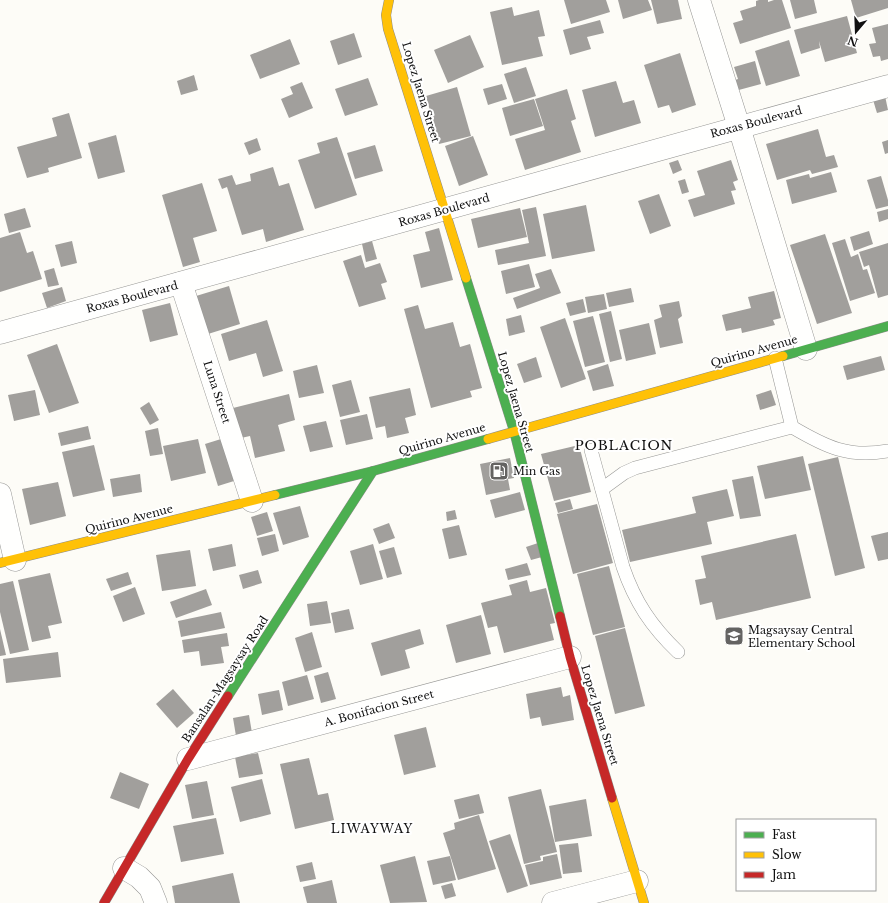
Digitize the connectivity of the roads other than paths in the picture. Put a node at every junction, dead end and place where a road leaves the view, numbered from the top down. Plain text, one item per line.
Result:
1 (699, 0) edge
2 (389, 1) edge
3 (888, 86) edge
4 (739, 127) junction
5 (445, 209) junction
6 (181, 283) junction
7 (888, 326) edge
8 (0, 333) edge
9 (806, 349) junction
10 (775, 358) junction
11 (792, 427) junction
12 (514, 431) junction
13 (591, 450) dead end
14 (888, 451) edge
15 (373, 471) junction
16 (602, 489) junction
17 (0, 494) edge
18 (252, 501) junction
19 (7, 562) edge
20 (678, 652) dead end
21 (570, 657) junction
22 (188, 759) junction
23 (124, 868) junction
24 (637, 881) junction
25 (104, 903) edge
26 (156, 903) edge
27 (554, 903) edge
28 (644, 903) edge

1 - 4 street
2 - 5 street, Lopez Jaena Street
3 - 4 street, Roxas Boulevard
4 - 5 street, Roxas Boulevard
4 - 9 street
5 - 6 street, Roxas Boulevard
5 - 12 street, Lopez Jaena Street
6 - 8 street, Roxas Boulevard
6 - 18 street, Luna Street
7 - 9 street, Quirino Avenue
9 - 10 street, Quirino Avenue
10 - 11 lane
10 - 12 street, Quirino Avenue
11 - 14 lane
11 - 16 lane
12 - 15 street, Quirino Avenue
12 - 21 street, Lopez Jaena Street
13 - 16 lane
15 - 18 street, Quirino Avenue
15 - 22 street, Bansalan-Magsaysay Road
16 - 20 lane
17 - 19 street
18 - 19 street, Quirino Avenue
21 - 22 street, A. Bonifacion Street
21 - 24 street, Lopez Jaena Street
22 - 23 street, Bansalan-Magsaysay Road
23 - 25 street, Bansalan-Magsaysay Road
23 - 26 street
24 - 27 street
24 - 28 street, Lopez Jaena Street

